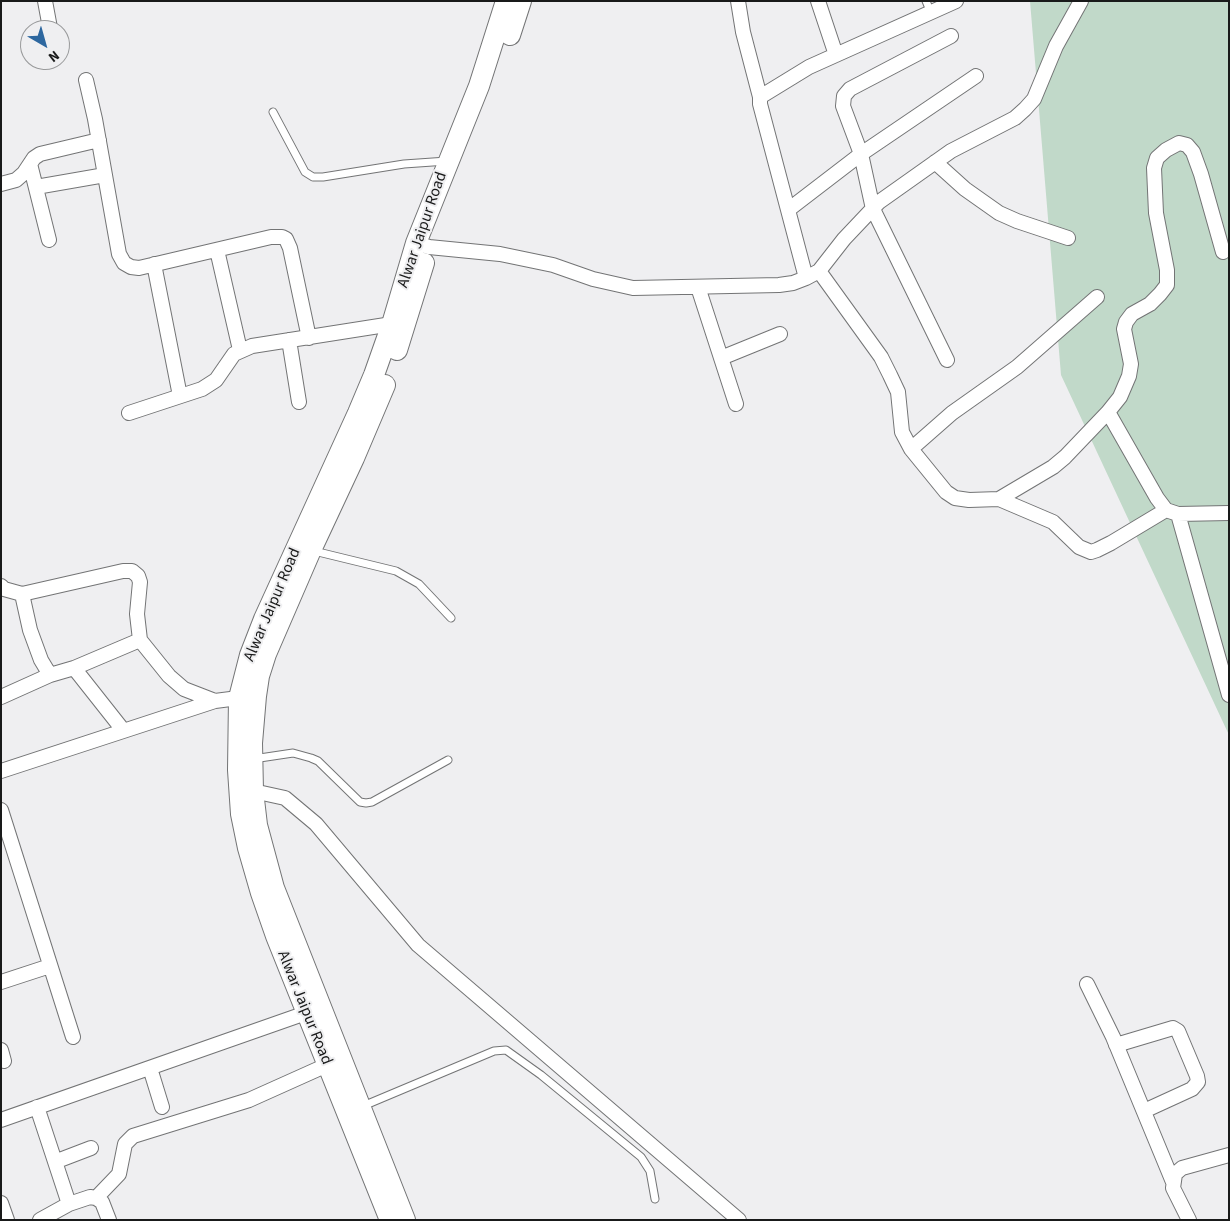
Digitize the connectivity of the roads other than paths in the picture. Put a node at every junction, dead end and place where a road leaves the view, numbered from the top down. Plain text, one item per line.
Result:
1 (506, 1) edge
2 (521, 1) edge
3 (738, 1) edge
4 (818, 1) edge
5 (956, 1) edge
6 (1081, 1) edge
7 (46, 2) edge
8 (928, 7) edge
9 (49, 20) edge
10 (952, 36) dead end
11 (836, 55) junction
12 (976, 76) dead end
13 (86, 80) dead end
14 (760, 97) junction
15 (273, 112) dead end
16 (99, 140) junction
17 (861, 154) junction
18 (447, 161) junction
19 (935, 162) junction
20 (30, 164) junction
21 (105, 175) junction
22 (1, 184) edge
23 (36, 187) junction
24 (872, 209) junction
25 (788, 210) junction
26 (1068, 238) dead end
27 (49, 240) dead end
28 (422, 246) junction
29 (217, 250) junction
30 (1223, 252) dead end
31 (154, 264) junction
32 (819, 270) junction
33 (806, 278) junction
34 (698, 287) junction
35 (1097, 298) dead end
36 (392, 324) junction
37 (780, 334) dead end
38 (309, 338) junction
39 (289, 340) junction
40 (240, 350) junction
41 (721, 358) junction
42 (947, 360) dead end
43 (180, 396) junction
44 (299, 402) dead end
45 (736, 404) dead end
46 (1108, 412) junction
47 (128, 413) dead end
48 (911, 449) junction
49 (999, 498) junction
50 (1172, 512) junction
51 (1229, 513) edge
52 (311, 550) junction
53 (1, 586) edge
54 (22, 594) junction
55 (451, 618) dead end
56 (140, 640) junction
57 (74, 668) junction
58 (50, 675) junction
59 (1229, 694) edge
60 (1, 697) edge
61 (248, 697) junction
62 (215, 701) junction
63 (123, 730) junction
64 (252, 759) junction
65 (448, 760) dead end
66 (1, 771) edge
67 (253, 791) junction
68 (1, 810) edge
69 (50, 966) junction
70 (1, 982) edge
71 (1088, 984) dead end
72 (306, 1013) junction
73 (73, 1037) dead end
74 (326, 1042) junction
75 (1116, 1045) junction
76 (327, 1065) junction
77 (150, 1068) junction
78 (37, 1107) junction
79 (162, 1107) dead end
80 (359, 1108) junction
81 (1144, 1111) junction
82 (1, 1120) edge
83 (91, 1148) dead end
84 (1229, 1155) edge
85 (56, 1162) junction
86 (1173, 1182) junction
87 (96, 1198) junction
88 (655, 1199) dead end
89 (1, 1203) edge
90 (69, 1204) junction
91 (7, 1220) edge
92 (40, 1220) edge
93 (109, 1220) edge
94 (390, 1220) edge
95 (405, 1220) edge
96 (739, 1220) edge
97 (1189, 1220) edge

1 - 18 main road, Alwar Jaipur Road
2 - 28 main road, Alwar Jaipur Road
3 - 14 street
4 - 11 street
5 - 8 street
6 - 19 street
7 - 9 street
8 - 11 street
10 - 17 street
11 - 14 street
12 - 17 street
13 - 16 street
14 - 25 street
15 - 18 lane
16 - 20 street
16 - 21 street
17 - 24 street
17 - 25 street
18 - 28 main road, Alwar Jaipur Road
19 - 24 street
19 - 26 street
20 - 22 street
20 - 23 street
21 - 23 street
21 - 31 street
23 - 27 street
24 - 32 street
24 - 42 street
25 - 33 street
28 - 34 street
28 - 36 main road, Alwar Jaipur Road
28 - 52 main road, Alwar Jaipur Road
29 - 31 street
29 - 38 street
29 - 40 street
30 - 46 street
31 - 43 street
32 - 33 street
32 - 48 street
33 - 34 street
34 - 41 street
35 - 48 street
36 - 38 street
36 - 61 main road, Alwar Jaipur Road
37 - 41 street
38 - 39 street
39 - 40 street
39 - 44 street
40 - 43 street
41 - 45 street
43 - 47 street
46 - 49 street
46 - 50 street
48 - 49 street
49 - 50 street
50 - 51 street
50 - 59 street
52 - 55 lane
52 - 61 main road, Alwar Jaipur Road
53 - 54 street
54 - 56 street
54 - 58 street
56 - 57 street
56 - 62 street
57 - 58 street
57 - 63 street
58 - 60 street
61 - 62 street
61 - 64 main road, Alwar Jaipur Road
61 - 72 main road, Alwar Jaipur Road
62 - 63 street
63 - 66 street
64 - 65 lane
64 - 67 main road, Alwar Jaipur Road
67 - 74 main road, Alwar Jaipur Road
67 - 96 street
68 - 69 street
69 - 70 street
69 - 73 street
71 - 75 street
72 - 74 main road, Alwar Jaipur Road
72 - 77 street
74 - 76 main road, Alwar Jaipur Road
74 - 80 main road, Alwar Jaipur Road
75 - 81 street
75 - 81 street
76 - 87 street
76 - 94 main road, Alwar Jaipur Road
77 - 78 street
77 - 79 street
78 - 82 street
78 - 85 street
80 - 88 lane
80 - 95 main road, Alwar Jaipur Road
81 - 86 street
83 - 85 street
84 - 86 street
85 - 90 street
86 - 97 street
87 - 90 street
87 - 93 street
89 - 91 street
90 - 92 street

